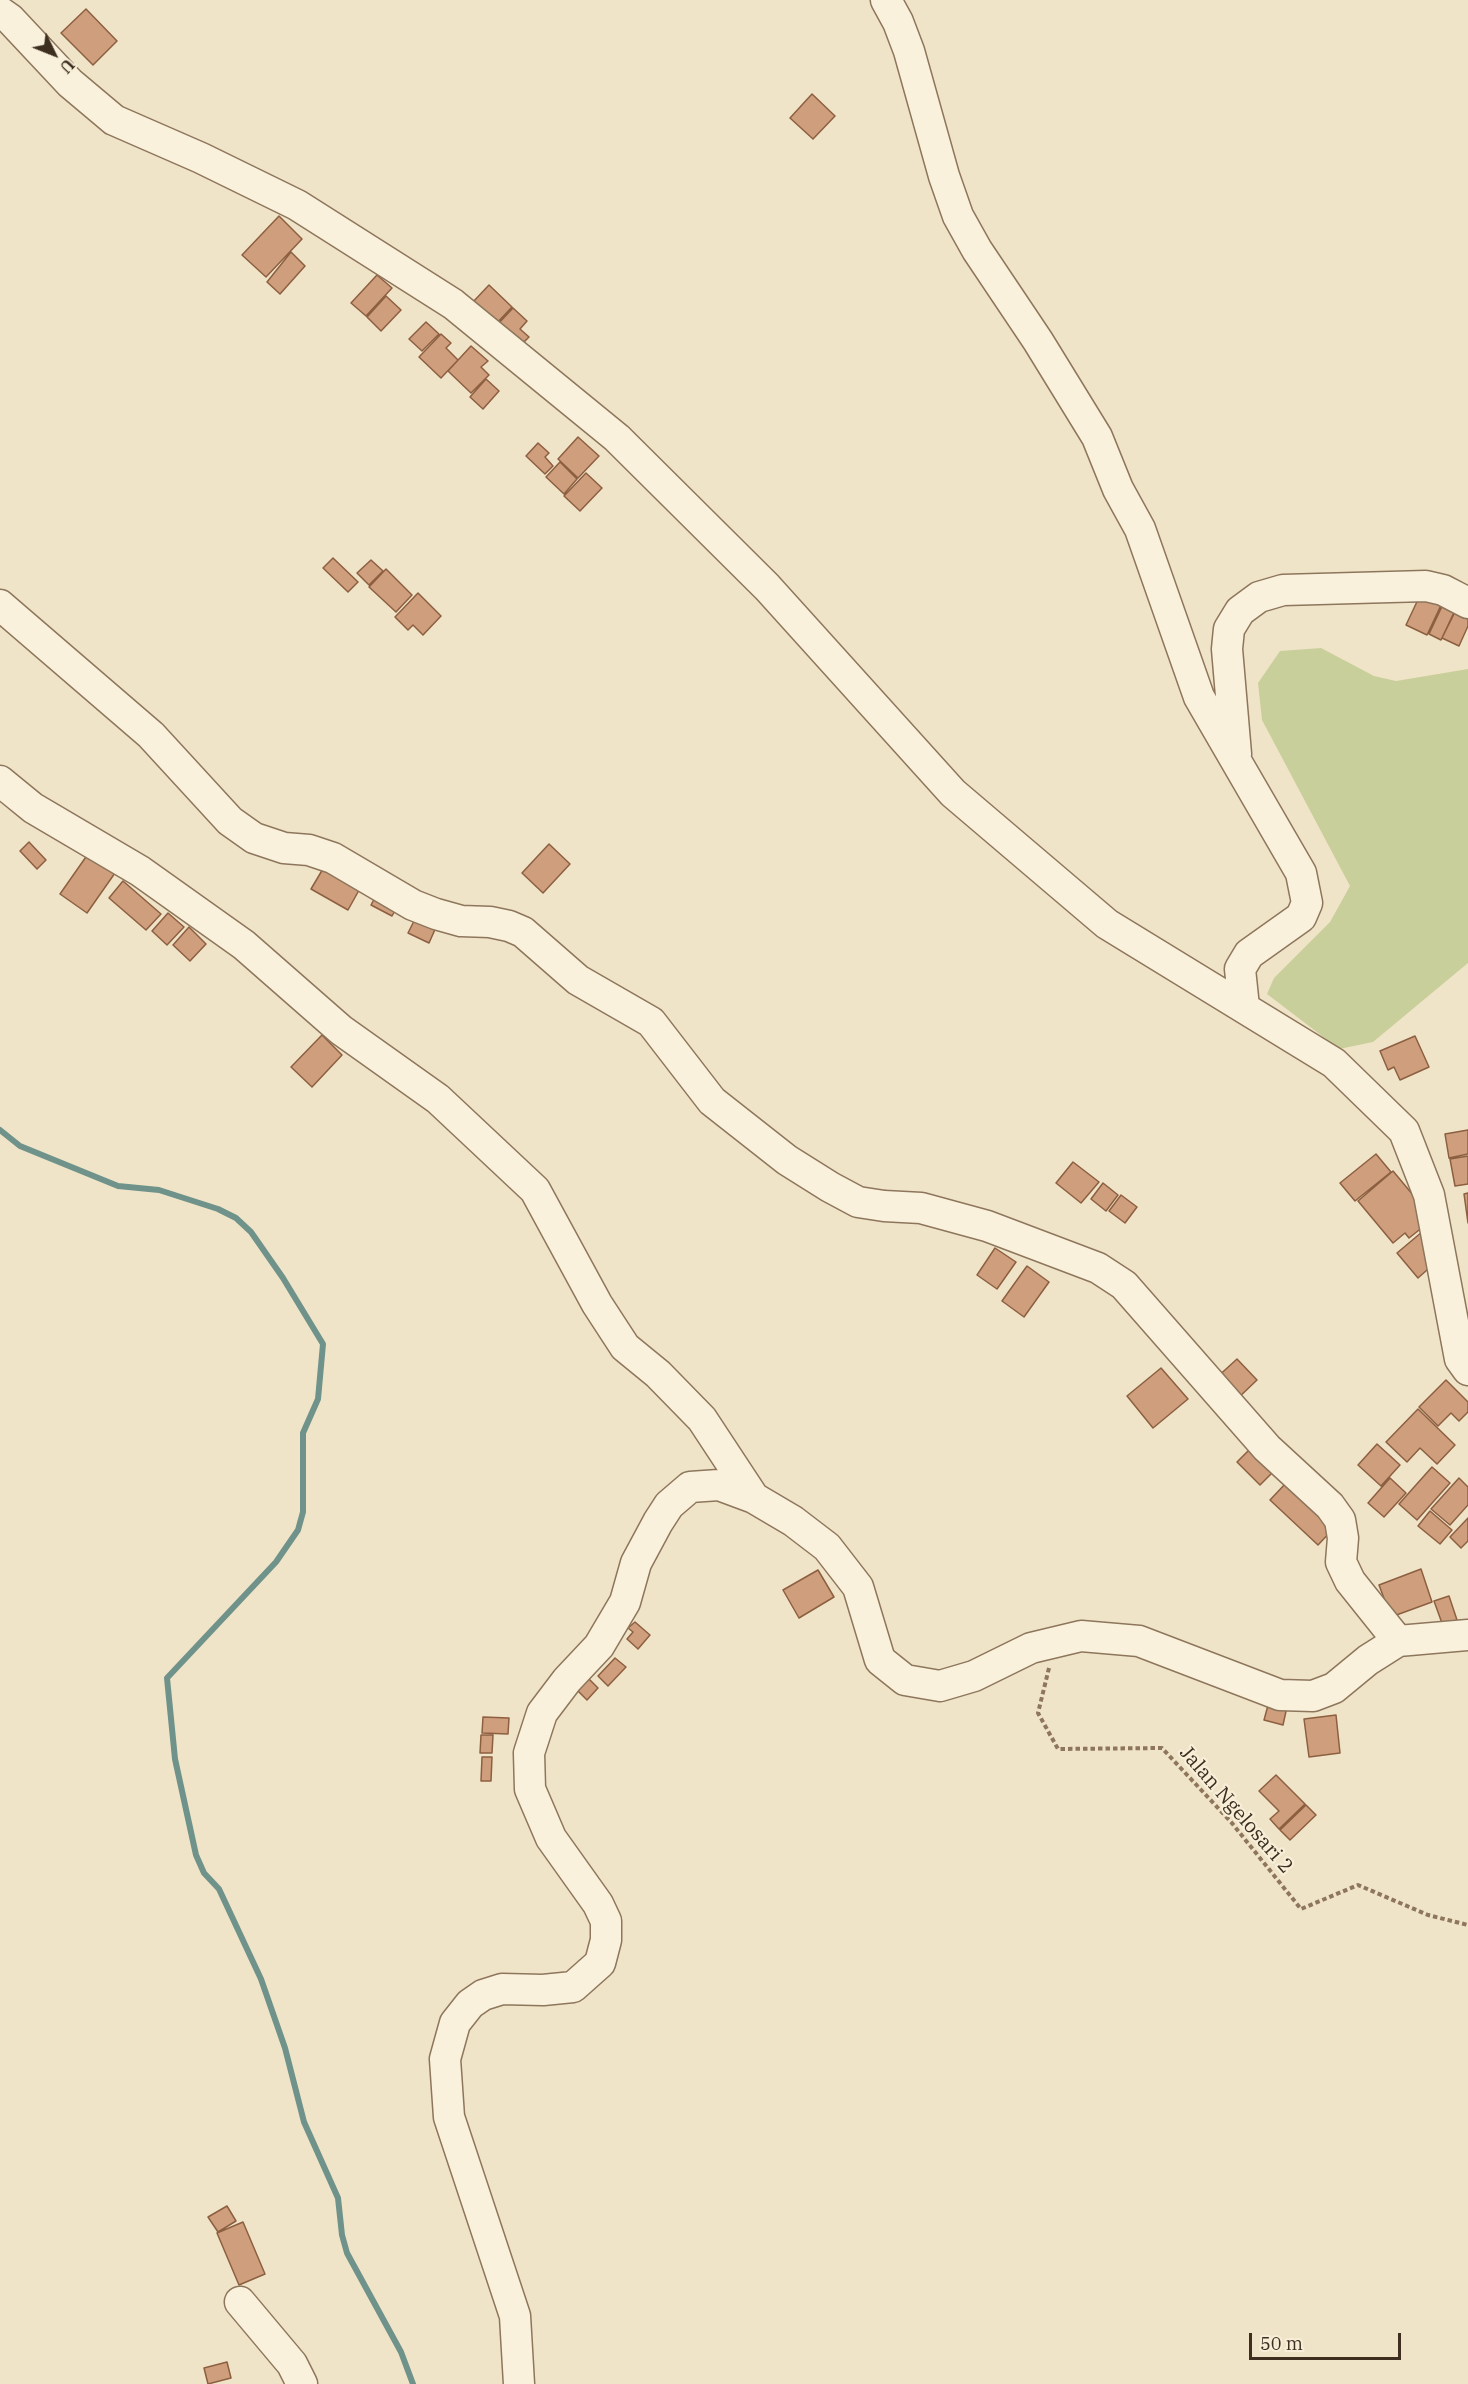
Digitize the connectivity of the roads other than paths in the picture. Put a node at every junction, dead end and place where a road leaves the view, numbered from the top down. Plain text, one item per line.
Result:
1 (886, 0) edge
2 (0, 12) edge
3 (1468, 603) edge
4 (0, 604) edge
5 (1236, 762) junction
6 (0, 781) edge
7 (1244, 1007) junction
8 (1468, 1370) edge
9 (754, 1498) junction
10 (1468, 1635) edge
11 (1398, 1641) junction
12 (240, 2302) dead end
13 (302, 2384) edge
14 (519, 2384) edge

1 - 5 street
2 - 7 street
3 - 5 street
4 - 11 street
5 - 7 street
6 - 9 street
7 - 8 street
9 - 11 street
9 - 14 street
10 - 11 street
12 - 13 street

